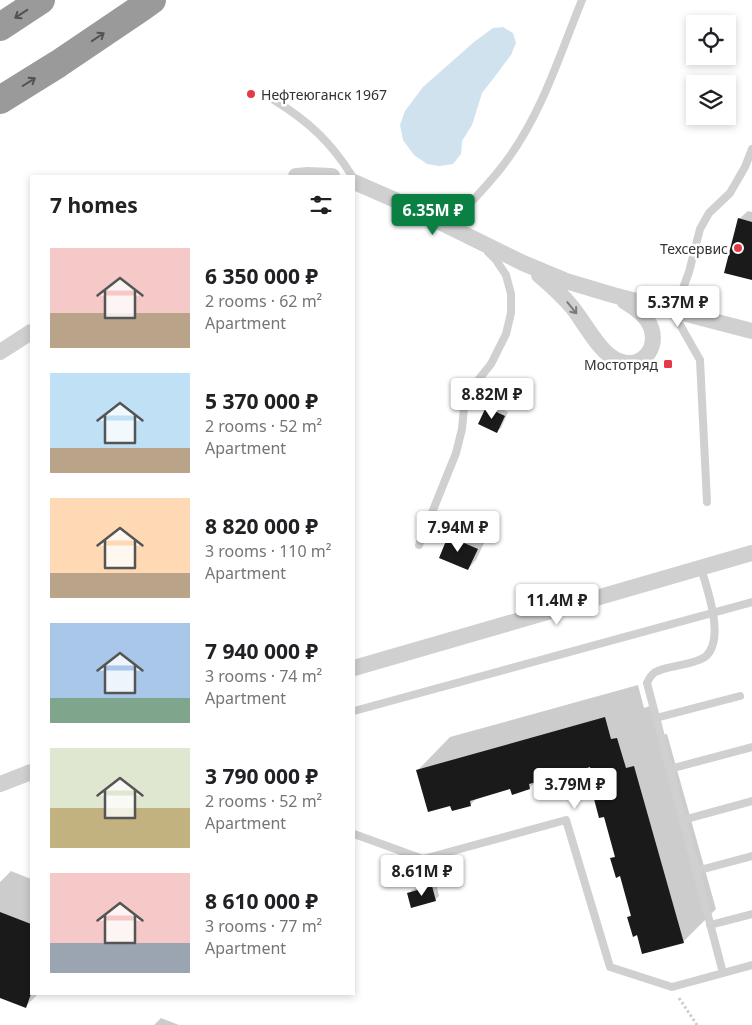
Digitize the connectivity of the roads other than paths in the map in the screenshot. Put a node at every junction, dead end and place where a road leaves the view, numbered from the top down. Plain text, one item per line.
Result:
1 (41, 0) edge
2 (152, 0) edge
3 (582, 0) edge
4 (0, 27) edge
5 (0, 100) edge
6 (274, 100) dead end
7 (752, 149) edge
8 (351, 175) edge
9 (355, 180) edge
10 (448, 226) junction
11 (476, 240) junction
12 (523, 263) junction
13 (613, 294) junction
14 (671, 310) junction
15 (752, 331) edge
16 (30, 333) edge
17 (0, 352) edge
18 (707, 502) dead end
19 (419, 545) dead end
20 (752, 553) edge
21 (701, 568) junction
22 (752, 602) edge
23 (713, 613) junction
24 (355, 668) edge
25 (740, 696) dead end
26 (355, 711) edge
27 (656, 718) junction
28 (752, 747) edge
29 (670, 769) junction
30 (30, 772) edge
31 (0, 784) edge
32 (752, 801) edge
33 (683, 820) junction
34 (355, 834) edge
35 (752, 856) edge
36 (696, 871) junction
37 (752, 914) edge
38 (710, 925) junction
39 (752, 965) edge
40 (723, 973) junction

1 -> 4 highway
5 -> 2 highway
3 - 10 lane
6 - 8 lane
7 - 14 lane
9 - 10 street
10 - 11 street
11 - 12 street
11 - 19 lane
12 - 13 street
12 -> 13 street
13 - 14 street
14 - 15 street
14 - 18 lane
16 - 17 street
20 - 21 street
21 - 23 lane
21 - 24 street
22 - 23 lane
23 - 26 lane
23 - 27 lane
25 - 27 lane
27 - 29 lane
28 - 29 lane
29 - 33 lane
30 - 31 street
32 - 33 lane
33 - 36 lane
34 - 40 lane
35 - 36 lane
36 - 38 lane
37 - 38 lane
38 - 40 lane
39 - 40 lane

